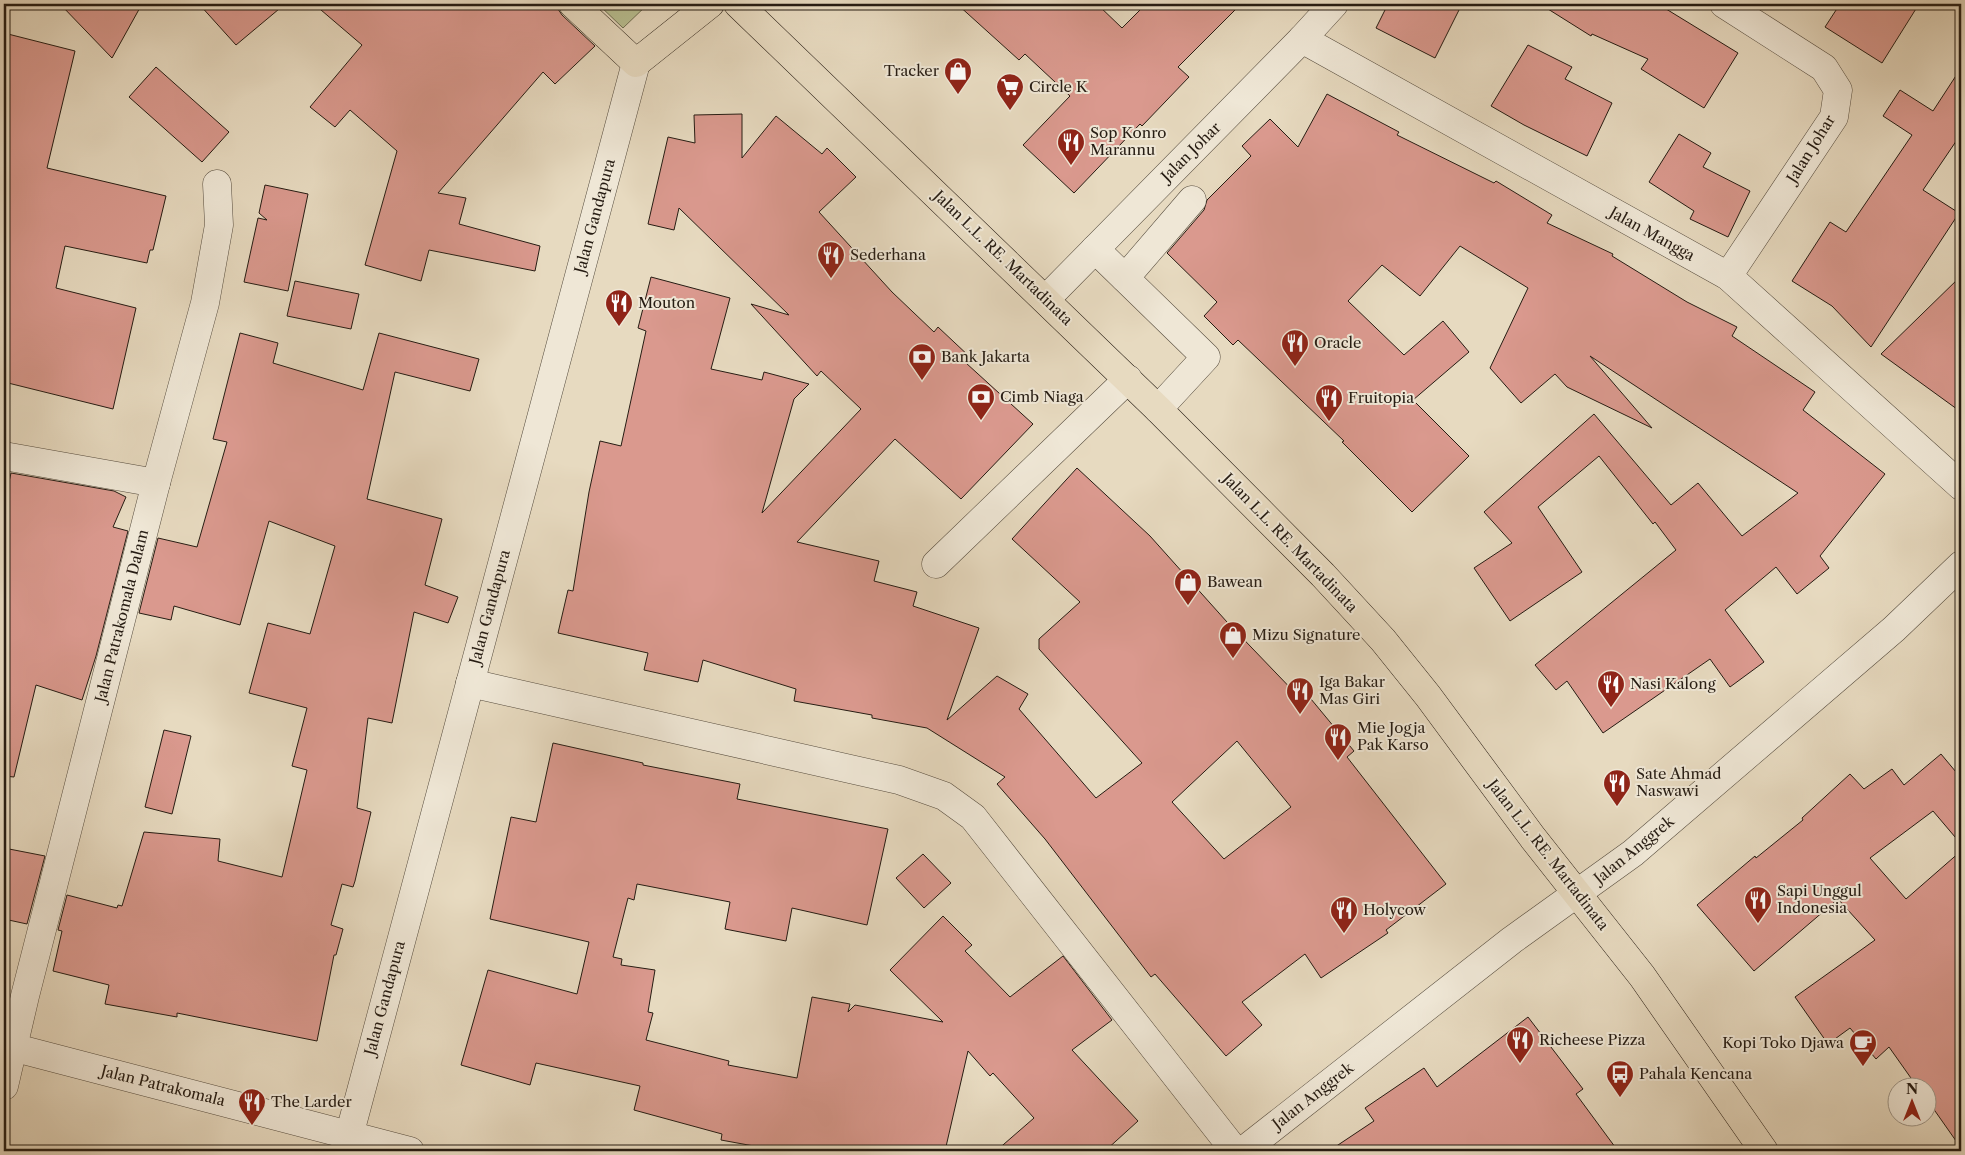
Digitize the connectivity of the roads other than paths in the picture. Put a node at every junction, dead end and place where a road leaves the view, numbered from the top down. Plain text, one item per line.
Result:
1 (573, 4) edge
2 (710, 4) edge
3 (738, 4) edge
4 (1334, 4) edge
5 (1724, 4) edge
6 (1302, 39) junction
7 (636, 63) junction
8 (216, 184) dead end
9 (1192, 200) dead end
10 (1095, 249) junction
11 (1728, 276) junction
12 (1125, 278) junction
13 (1046, 299) junction
14 (1128, 379) junction
15 (1158, 409) junction
16 (4, 456) edge
17 (156, 483) junction
18 (1961, 486) edge
19 (936, 564) dead end
20 (1961, 564) edge
21 (470, 683) junction
22 (1578, 894) junction
23 (9, 1046) edge
24 (4, 1086) edge
25 (347, 1143) edge
26 (410, 1151) edge
27 (1234, 1151) edge
28 (1243, 1151) edge
29 (1764, 1151) edge

1 - 7 main road
2 - 7 main road
3 - 13 main road, Jalan L.L. RE. Martadinata
4 - 6 street, Jalan Johar
5 - 11 street, Jalan Johar
6 - 10 street, Jalan Johar
6 - 11 street, Jalan Mangga
7 - 21 street, Jalan Gandapura
8 - 17 street, Jalan Patrakomala Dalam
9 - 12 street
10 - 12 street
10 - 13 street, Jalan Johar
11 - 18 street, Jalan Mangga
12 - 15 street
13 - 14 main road, Jalan L.L. RE. Martadinata
14 - 15 main road, Jalan L.L. RE. Martadinata
14 - 19 street
15 - 22 main road, Jalan L.L. RE. Martadinata
16 - 17 street
17 - 23 street, Jalan Patrakomala Dalam
20 - 22 street, Jalan Anggrek
21 - 25 street, Jalan Gandapura
21 - 27 street
22 - 28 street, Jalan Anggrek
22 - 29 main road, Jalan L.L. RE. Martadinata
23 - 24 street, Jalan Patrakomala Dalam
23 - 25 street, Jalan Patrakomala
25 - 26 street, Jalan Patrakomala

